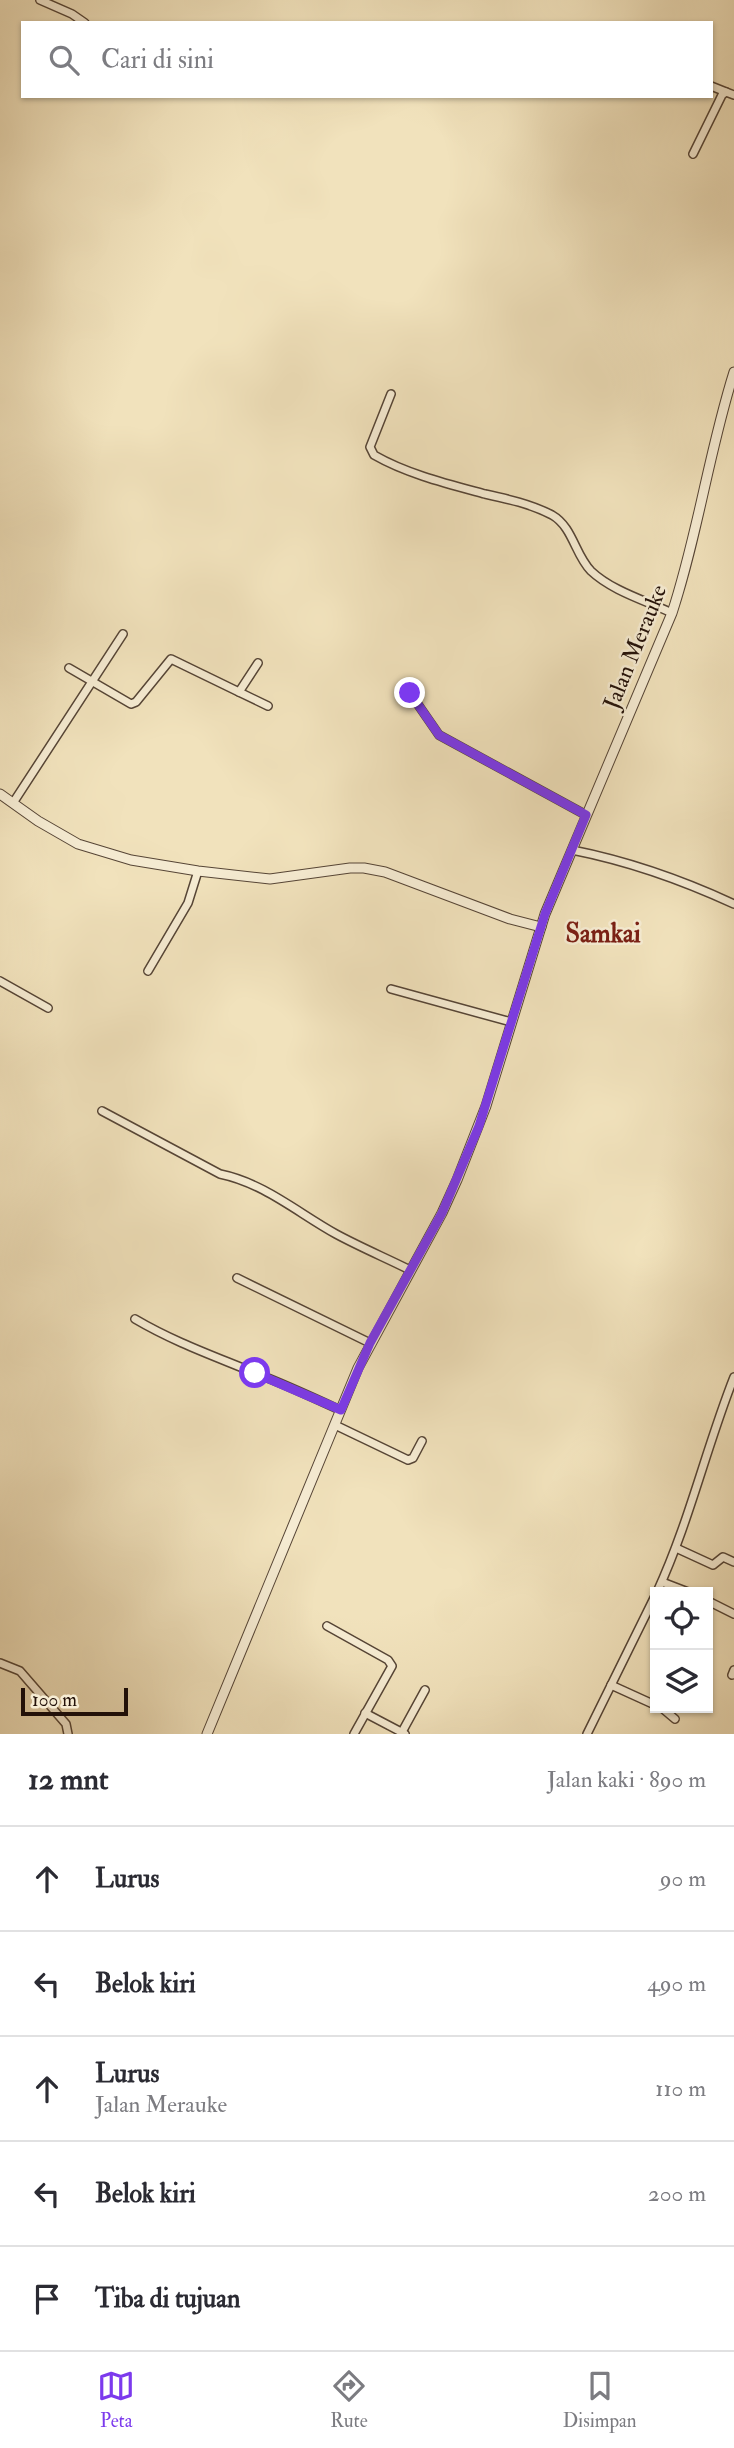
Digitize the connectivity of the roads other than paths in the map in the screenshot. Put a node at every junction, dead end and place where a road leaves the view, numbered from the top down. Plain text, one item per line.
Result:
1 (40, 0) edge
2 (82, 21) edge
3 (713, 87) edge
4 (730, 93) edge
5 (692, 154) dead end
6 (734, 372) edge
7 (391, 394) dead end
8 (672, 613) junction
9 (123, 634) dead end
10 (258, 663) dead end
11 (69, 668) dead end
12 (91, 681) junction
13 (239, 692) junction
14 (410, 693) dead end
15 (268, 706) dead end
16 (0, 794) edge
17 (13, 803) junction
18 (586, 815) junction
19 (572, 850) junction
20 (198, 871) junction
21 (734, 904) edge
22 (541, 927) junction
23 (148, 971) dead end
24 (0, 981) edge
25 (391, 989) dead end
26 (48, 1009) dead end
27 (512, 1022) junction
28 (102, 1111) dead end
29 (410, 1270) junction
30 (237, 1278) dead end
31 (135, 1319) dead end
32 (370, 1343) junction
33 (734, 1377) edge
34 (730, 1398) edge
35 (341, 1410) junction
36 (334, 1425) junction
37 (422, 1441) dead end
38 (676, 1548) junction
39 (734, 1562) edge
40 (662, 1582) junction
41 (660, 1587) edge
42 (675, 1587) edge
43 (713, 1604) edge
44 (650, 1606) edge
45 (734, 1614) edge
46 (327, 1626) dead end
47 (0, 1663) edge
48 (611, 1685) junction
49 (425, 1690) dead end
50 (650, 1703) edge
51 (365, 1713) junction
52 (671, 1713) edge
53 (675, 1719) dead end
54 (404, 1733) edge
55 (68, 1734) edge
56 (207, 1734) edge
57 (354, 1734) edge
58 (587, 1734) edge

1 - 2 street
3 - 4 street
4 - 5 street
6 - 8 street, Jalan Merauke
7 - 8 street
8 - 18 street, Jalan Merauke
9 - 12 street
10 - 13 street
11 - 12 street
12 - 13 street
12 - 17 street
13 - 15 street
14 - 18 street
16 - 17 street
17 - 20 street
18 - 19 street, Jalan Merauke
19 - 21 street
19 - 22 street, Jalan Merauke
20 - 22 street
20 - 23 street
22 - 27 street, Jalan Merauke
24 - 26 street
25 - 27 street
27 - 29 street, Jalan Merauke
28 - 29 street
29 - 32 street, Jalan Merauke
30 - 32 street
31 - 35 street
32 - 35 street, Jalan Merauke
33 - 34 street
34 - 38 street
35 - 36 street, Jalan Merauke
36 - 37 street
36 - 56 street, Jalan Merauke
38 - 39 street
38 - 40 street
40 - 41 street
40 - 42 street
43 - 45 street
44 - 48 street
46 - 51 street
47 - 55 street
48 - 50 street
48 - 58 street
49 - 54 street
51 - 54 street
51 - 57 street
52 - 53 street

